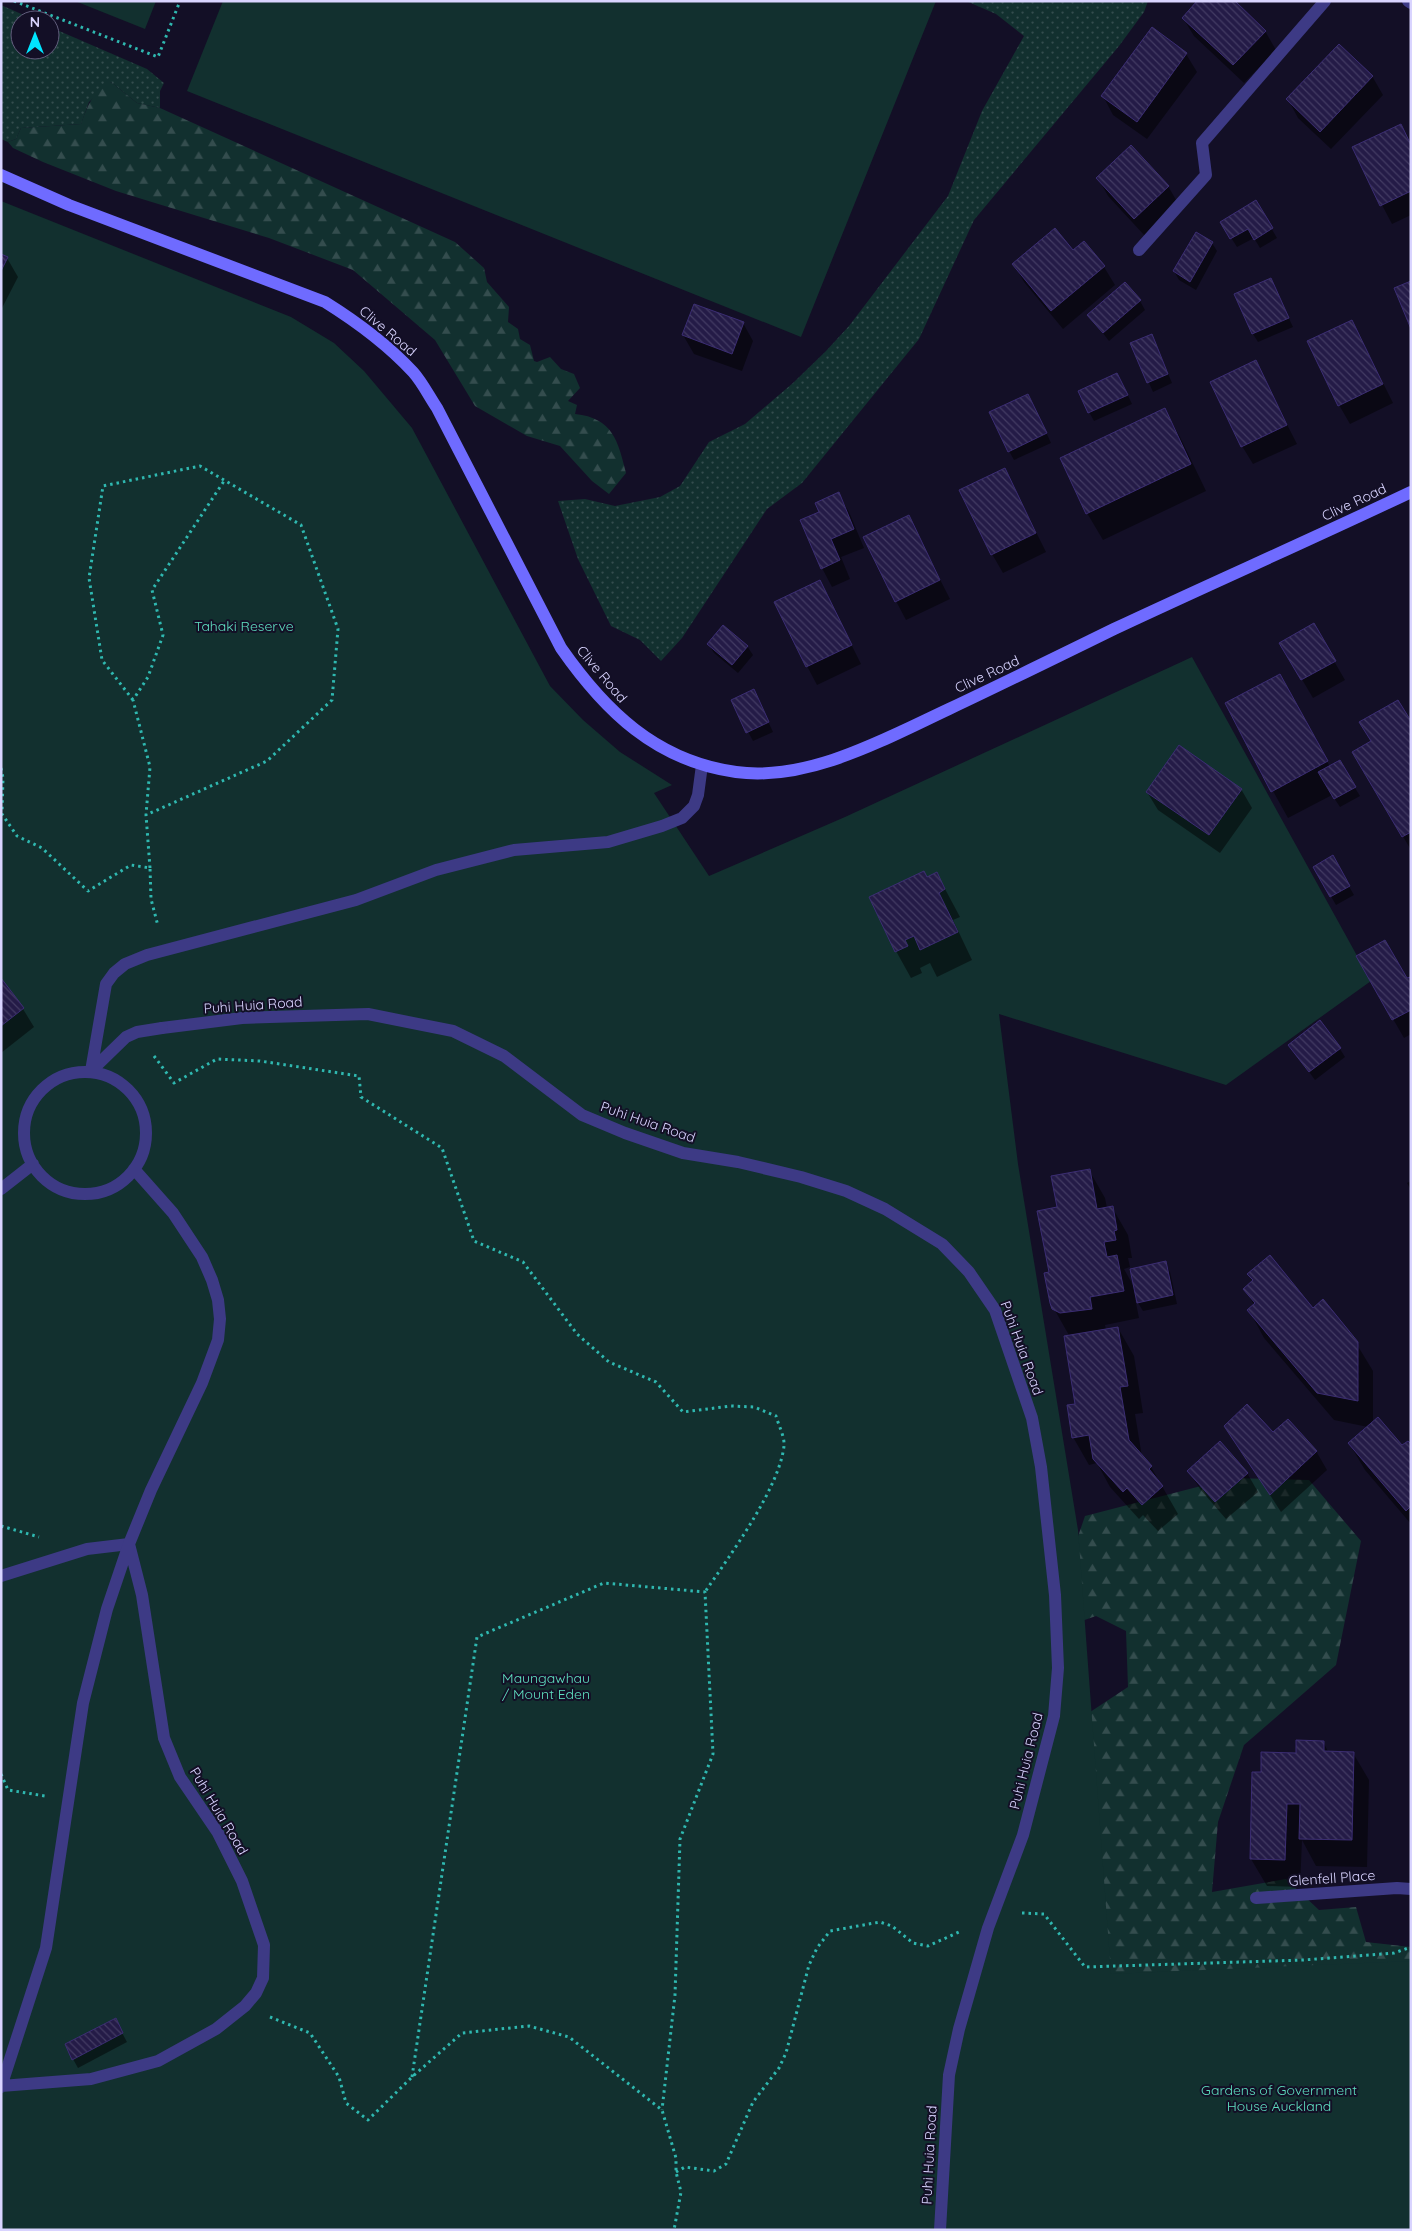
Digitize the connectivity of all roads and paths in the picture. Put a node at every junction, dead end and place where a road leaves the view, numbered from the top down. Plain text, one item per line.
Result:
1 (14, 1) edge
2 (180, 1) edge
3 (1325, 1) edge
4 (1, 175) edge
5 (1138, 250) dead end
6 (224, 481) junction
7 (1411, 492) edge
8 (134, 700) junction
9 (702, 765) junction
10 (1, 768) edge
11 (146, 815) junction
12 (150, 868) junction
13 (151, 899) dead end
14 (137, 1032) junction
15 (91, 1071) junction
16 (33, 1164) junction
17 (134, 1169) junction
18 (1, 1190) edge
19 (129, 1544) junction
20 (1, 1576) edge
21 (705, 1592) junction
22 (1, 1774) edge
23 (1, 1788) edge
24 (8, 1790) junction
25 (69, 1800) junction
26 (1411, 1889) edge
27 (1256, 1898) dead end
28 (1044, 1914) dead end
29 (988, 1928) junction
30 (1411, 1947) edge
31 (245, 2006) junction
32 (412, 2077) junction
33 (1, 2087) edge
34 (662, 2110) junction
35 (676, 2172) junction
36 (674, 2230) edge
37 (940, 2230) edge

1 - 2 path
3 - 5 street
4 - 9 main road, Clive Road
6 - 8 path
6 - 8 path
6 - 11 path
7 - 9 main road, Clive Road
8 - 11 path
9 - 15 street
10 - 12 path
11 - 12 path
12 - 13 path
14 - 15 street, Puhi Huia Road
14 - 21 path
14 - 29 street, Puhi Huia Road
15 - 16 street
15 - 17 street
16 - 17 street
16 - 18 street
17 - 19 street, Puhi Huia Road
19 - 20 street
19 - 25 street, Puhi Huia Road
19 - 31 street, Puhi Huia Road
21 - 32 path
21 - 34 path
22 - 24 path
23 - 24 path
24 - 25 path
25 - 33 street, Puhi Huia Road
26 - 27 street, Glenfell Place
28 - 30 path
29 - 35 path
29 - 37 street, Puhi Huia Road
31 - 32 path
31 - 33 street, Puhi Huia Road
32 - 34 path
34 - 35 path
35 - 36 path

